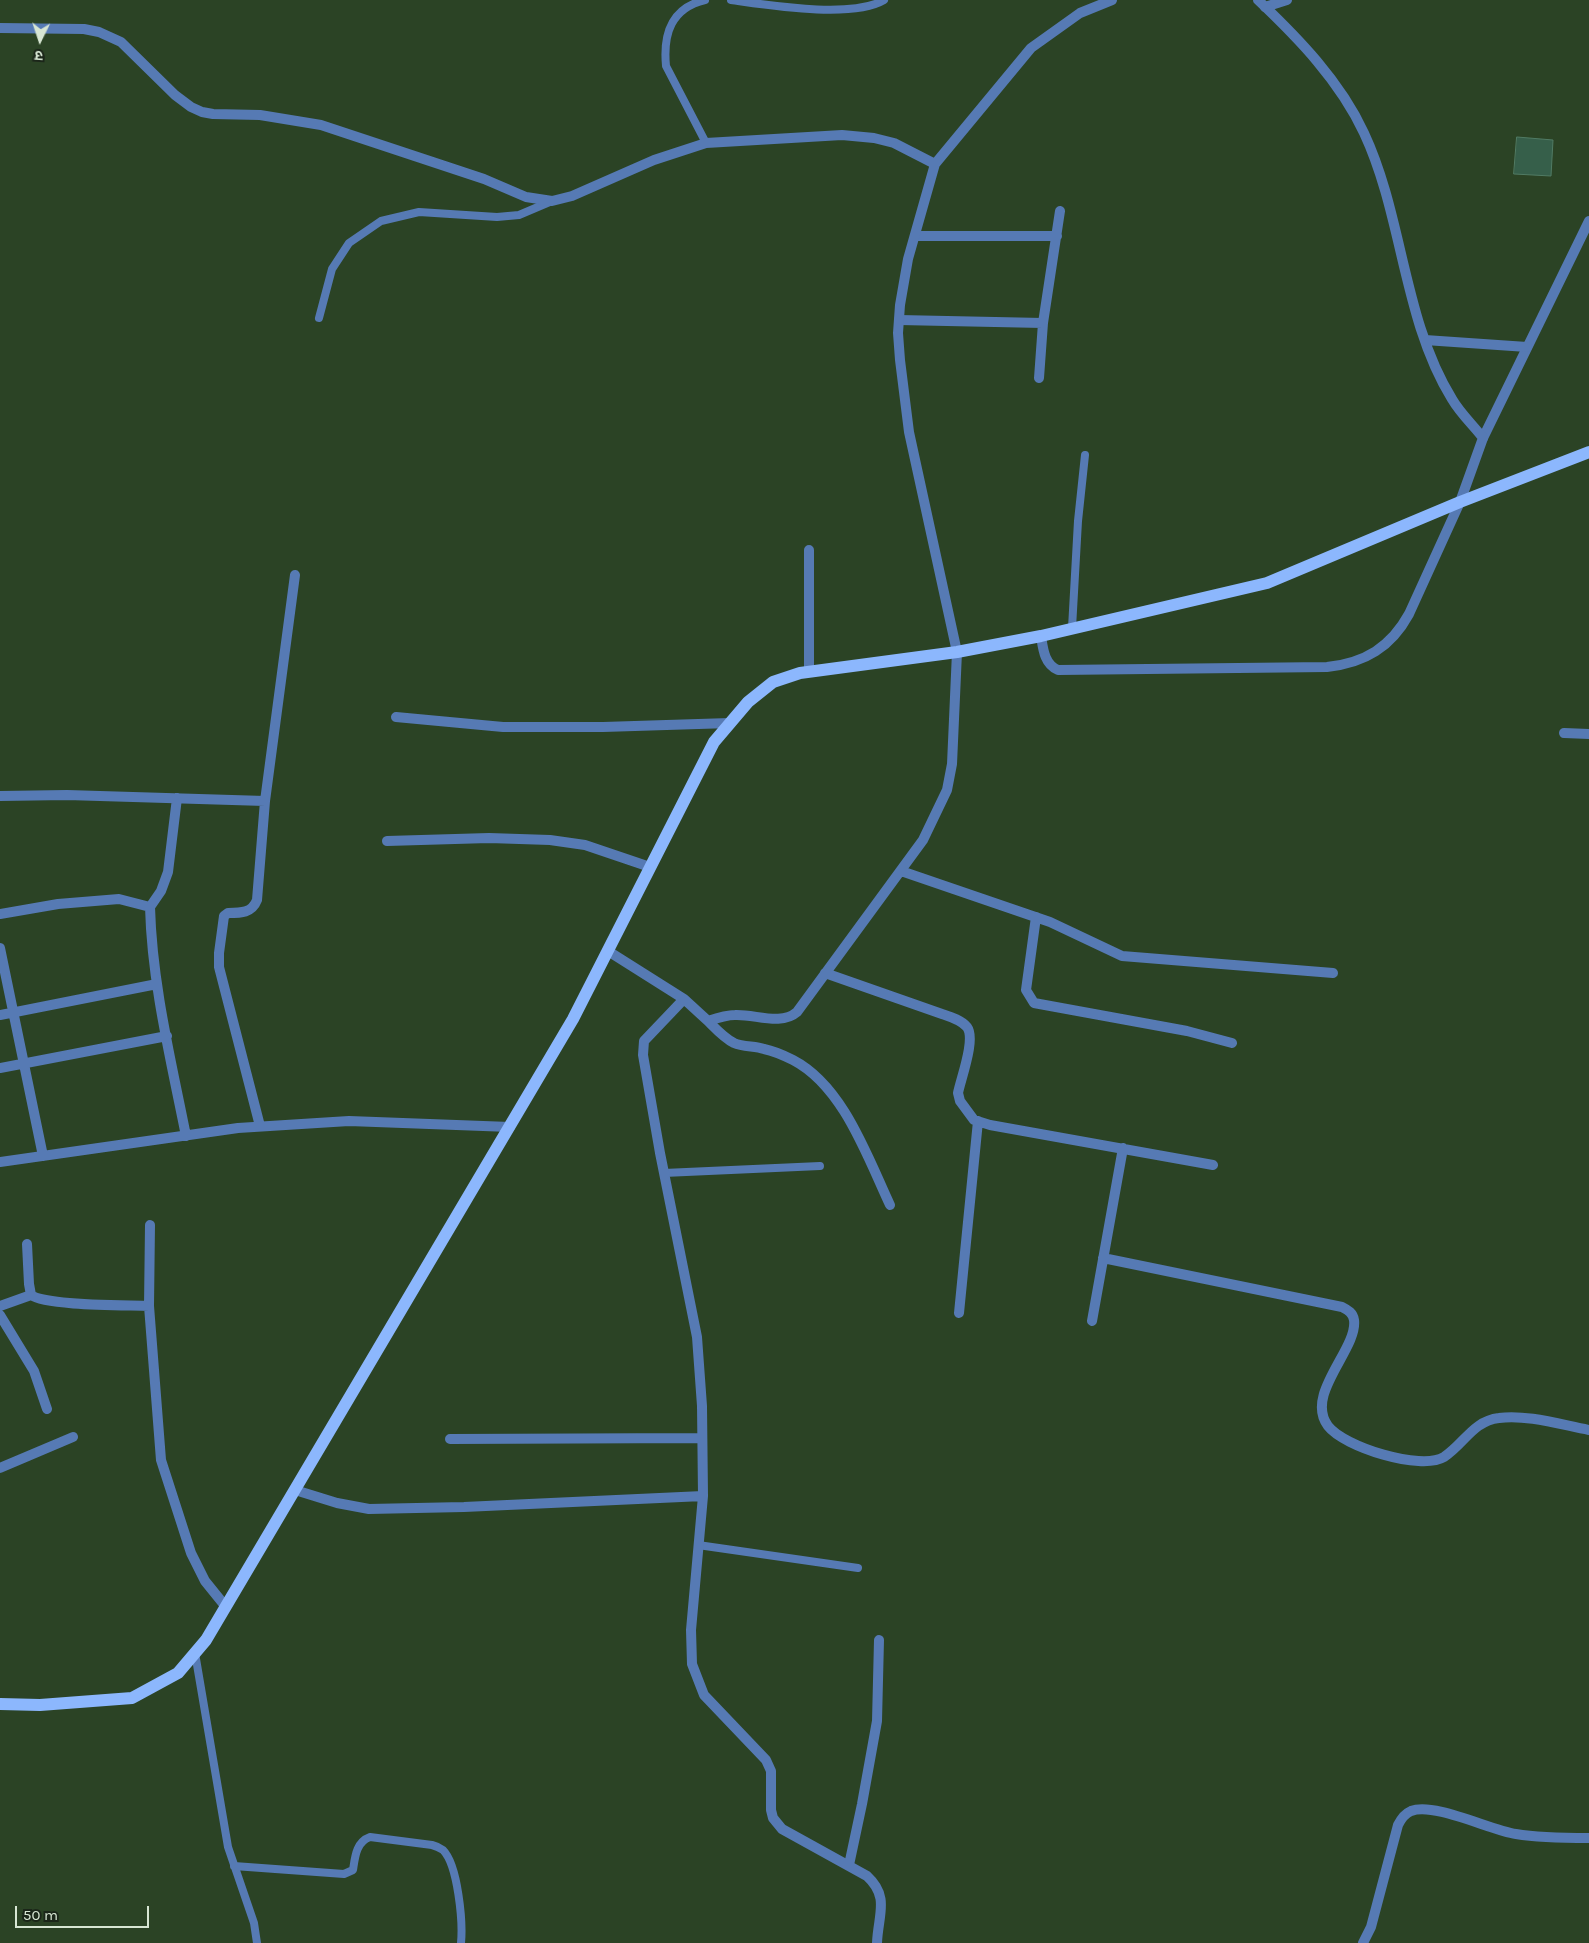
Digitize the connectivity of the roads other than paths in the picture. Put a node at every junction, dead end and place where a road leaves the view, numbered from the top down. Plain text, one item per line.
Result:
1 (705, 0) edge
2 (731, 0) edge
3 (884, 0) edge
4 (1112, 0) edge
5 (1287, 0) edge
6 (1261, 4) edge
7 (0, 28) edge
8 (706, 143) junction
9 (935, 164) junction
10 (552, 202) junction
11 (1060, 211) dead end
12 (1589, 221) edge
13 (915, 236) junction
14 (1056, 236) junction
15 (319, 318) dead end
16 (899, 320) junction
17 (1043, 323) junction
18 (1425, 340) junction
19 (1527, 348) junction
20 (1039, 378) dead end
21 (1483, 438) junction
22 (1589, 452) edge
23 (1085, 455) dead end
24 (1460, 502) junction
25 (808, 550) dead end
26 (295, 575) dead end
27 (1072, 628) junction
28 (1040, 636) junction
29 (957, 652) junction
30 (809, 672) junction
31 (396, 718) dead end
32 (730, 723) junction
33 (1564, 733) dead end
34 (1589, 734) edge
35 (0, 796) edge
36 (177, 798) junction
37 (265, 801) junction
38 (386, 841) dead end
39 (650, 867) junction
40 (901, 871) junction
41 (150, 907) junction
42 (0, 914) edge
43 (1036, 917) junction
44 (0, 948) edge
45 (608, 951) junction
46 (825, 973) junction
47 (1333, 973) dead end
48 (157, 984) junction
49 (684, 999) junction
50 (13, 1012) junction
51 (0, 1015) edge
52 (708, 1021) junction
53 (167, 1036) junction
54 (1232, 1043) dead end
55 (24, 1062) junction
56 (0, 1068) edge
57 (978, 1121) junction
58 (260, 1126) junction
59 (510, 1127) junction
60 (186, 1136) junction
61 (1122, 1148) junction
62 (43, 1156) junction
63 (0, 1162) edge
64 (1213, 1165) dead end
65 (820, 1166) dead end
66 (664, 1173) junction
67 (890, 1205) dead end
68 (150, 1224) dead end
69 (27, 1244) dead end
70 (1103, 1258) junction
71 (31, 1296) junction
72 (0, 1306) edge
73 (149, 1306) junction
74 (959, 1313) dead end
75 (0, 1315) edge
76 (1092, 1321) dead end
77 (47, 1410) dead end
78 (1589, 1430) edge
79 (73, 1437) dead end
80 (702, 1438) junction
81 (450, 1439) dead end
82 (0, 1468) edge
83 (295, 1490) junction
84 (703, 1496) junction
85 (698, 1545) junction
86 (858, 1568) dead end
87 (226, 1607) junction
88 (879, 1640) dead end
89 (195, 1653) junction
90 (0, 1704) edge
91 (1589, 1838) edge
92 (849, 1865) junction
93 (234, 1866) junction
94 (256, 1943) edge
95 (461, 1943) edge
96 (876, 1943) edge
97 (1363, 1943) edge

1 - 8 lane
2 - 3 lane
4 - 9 street
5 - 6 street
6 - 18 street
7 - 10 street
8 - 9 street
8 - 10 street
9 - 13 street
10 - 15 lane
11 - 14 street
12 - 19 street
13 - 14 street
13 - 16 street
14 - 17 street
16 - 17 street
16 - 29 street
17 - 20 street
18 - 19 street
18 - 21 street
19 - 21 street
21 - 24 street
22 - 24 main road
23 - 27 lane
24 - 27 main road
24 - 28 street
25 - 30 street
26 - 37 street
27 - 28 main road
28 - 29 main road
29 - 30 main road
29 - 40 street
30 - 32 main road
31 - 32 street
32 - 39 main road
33 - 34 street
35 - 36 street
36 - 37 street
36 - 41 street
37 - 58 street
38 - 39 street
39 - 45 main road
40 - 43 street
40 - 46 street
41 - 42 street
41 - 48 street
43 - 47 street
43 - 54 street
44 - 50 street
45 - 49 street
45 - 59 main road
46 - 52 street
46 - 57 street
48 - 50 street
48 - 53 street
49 - 52 street
49 - 66 street
50 - 51 street
50 - 55 street
52 - 67 street
53 - 55 street
53 - 60 street
55 - 56 street
55 - 62 street
57 - 61 street
57 - 74 street
58 - 59 street
58 - 60 street
59 - 83 main road
60 - 62 street
61 - 64 street
61 - 70 street
62 - 63 street
65 - 66 lane
66 - 80 street
68 - 73 street
69 - 71 street
70 - 76 street
70 - 78 street
71 - 72 street
71 - 73 street
73 - 87 street
75 - 77 street
79 - 82 street
80 - 81 street
80 - 84 street
83 - 84 street
83 - 87 main road
84 - 85 street
85 - 86 lane
85 - 92 street
87 - 89 main road
88 - 92 street
89 - 90 main road
89 - 93 lane
91 - 97 street
92 - 96 street
93 - 94 lane
93 - 95 lane

